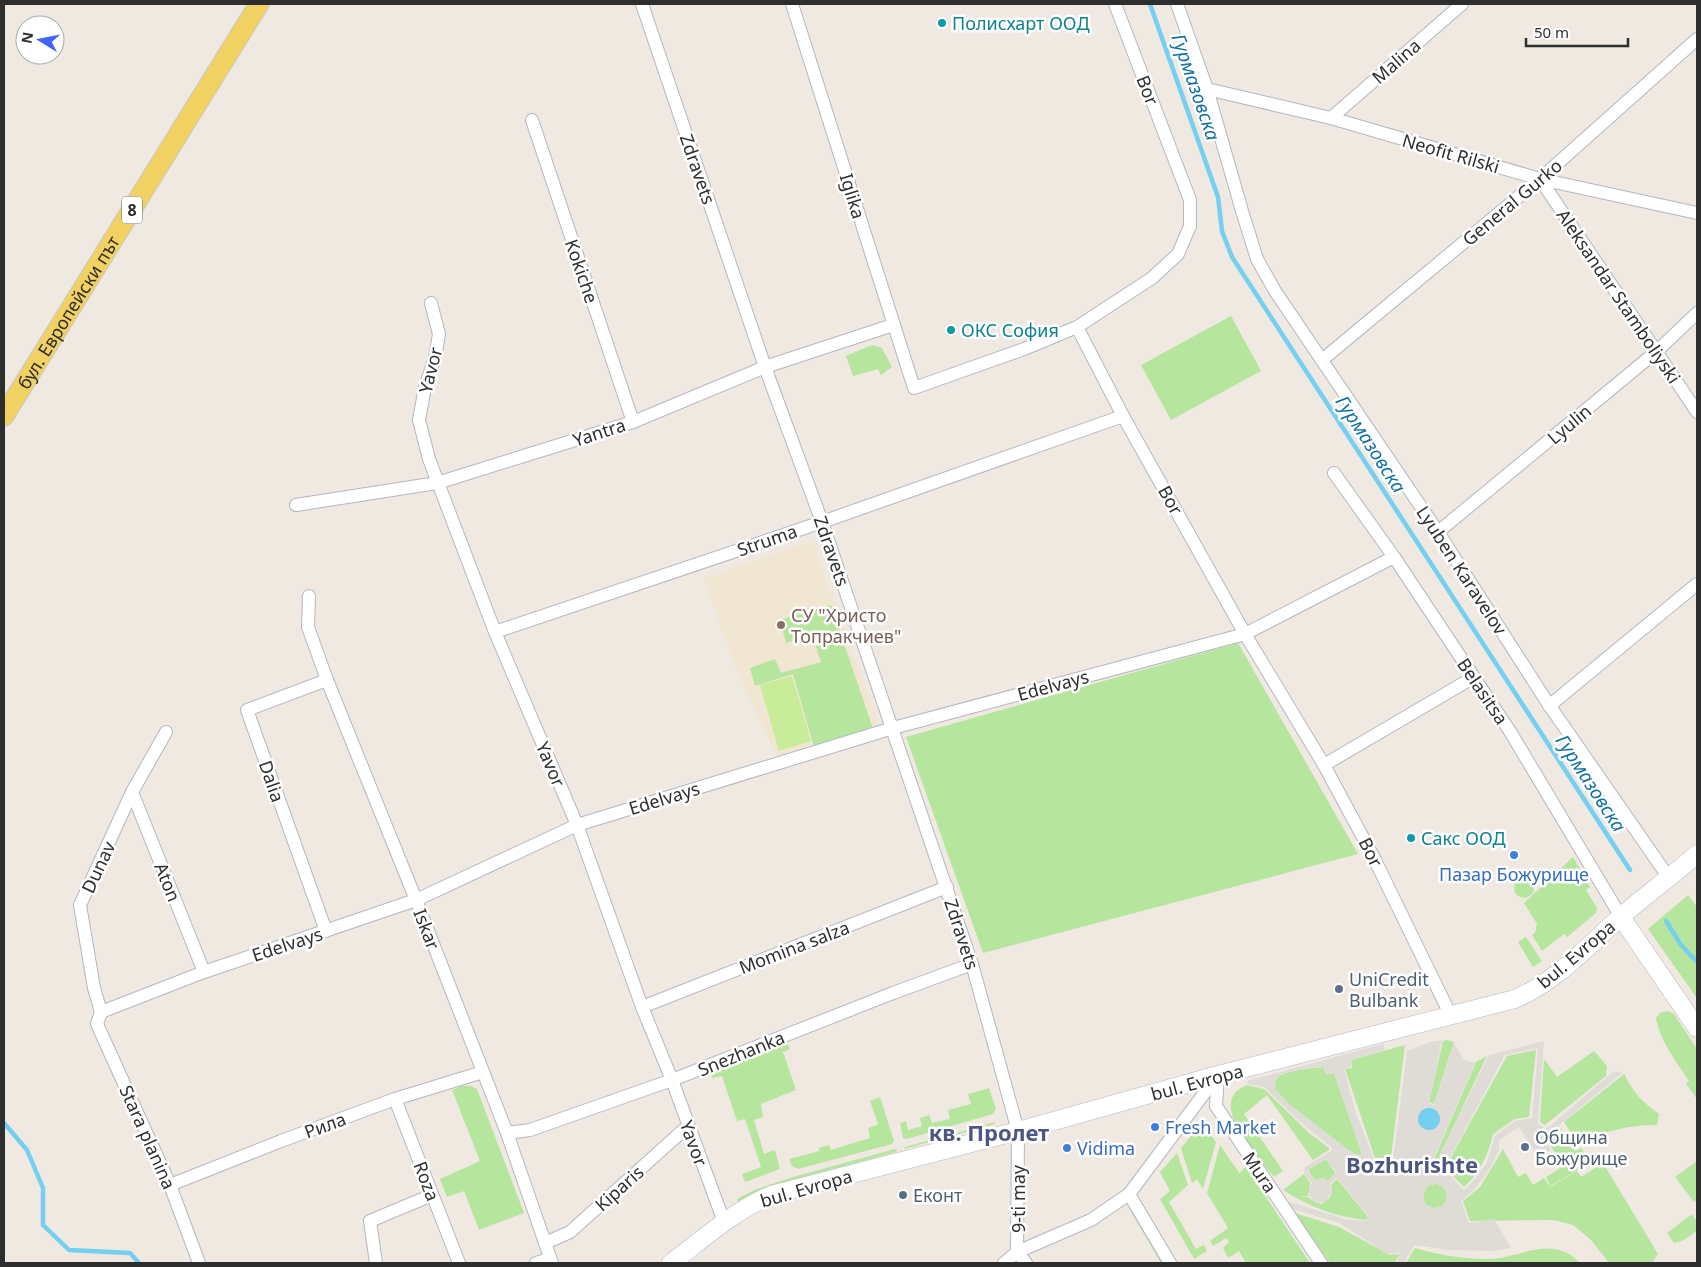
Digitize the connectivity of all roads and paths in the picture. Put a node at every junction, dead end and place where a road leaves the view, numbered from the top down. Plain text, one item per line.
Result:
1 (259, 4) edge
2 (642, 4) edge
3 (792, 4) edge
4 (1115, 4) edge
5 (1177, 4) edge
6 (1462, 4) edge
7 (1697, 39) edge
8 (1207, 89) junction
9 (1331, 118) junction
10 (532, 120) dead end
11 (1540, 179) junction
12 (1697, 213) edge
13 (432, 303) dead end
14 (1697, 313) edge
15 (893, 325) junction
16 (1077, 327) junction
17 (1657, 351) junction
18 (1322, 360) junction
19 (765, 367) junction
20 (1697, 412) edge
21 (4, 416) edge
22 (1123, 416) junction
23 (633, 422) junction
24 (1334, 473) dead end
25 (437, 483) junction
26 (296, 505) dead end
27 (822, 522) junction
28 (1438, 532) junction
29 (1394, 557) junction
30 (1697, 584) edge
31 (309, 596) dead end
32 (495, 632) junction
33 (1245, 634) junction
34 (1474, 677) junction
35 (327, 680) junction
36 (1549, 706) junction
37 (893, 728) junction
38 (166, 732) dead end
39 (1324, 765) junction
40 (132, 792) junction
41 (577, 825) junction
42 (1697, 854) edge
43 (1669, 878) junction
44 (947, 888) junction
45 (416, 900) junction
46 (1620, 917) junction
47 (326, 931) junction
48 (972, 964) junction
49 (204, 972) junction
50 (642, 1007) junction
51 (101, 1012) junction
52 (1451, 1016) junction
53 (1697, 1028) edge
54 (483, 1072) junction
55 (1218, 1075) junction
56 (672, 1080) junction
57 (395, 1099) junction
58 (688, 1126) junction
59 (1018, 1131) junction
60 (507, 1133) junction
61 (170, 1185) junction
62 (1129, 1194) junction
63 (432, 1195) junction
64 (724, 1222) junction
65 (545, 1243) junction
66 (1017, 1252) junction
67 (550, 1261) edge
68 (199, 1263) edge
69 (376, 1263) edge
70 (459, 1263) edge
71 (536, 1263) edge
72 (671, 1263) edge
73 (1004, 1263) edge
74 (1026, 1263) edge
75 (1170, 1263) edge
76 (1322, 1263) edge

1 - 21 main road, бул. Европейски път / 8
2 - 19 street, Zdravets
3 - 15 street, Iglika
4 - 16 street, Bor
5 - 8 street, Lyuben Karavelov
6 - 9 street, Malina
7 - 11 street, General Gurko
8 - 9 street, Neofit Rilski
8 - 18 street, Lyuben Karavelov
9 - 11 street, Neofit Rilski
10 - 23 street, Kokiche
11 - 12 street, Neofit Rilski
11 - 17 street, Aleksandar Stamboliyski
11 - 18 street, General Gurko
13 - 25 street, Yavor
14 - 17 street, Lyulin
15 - 16 street, Iglika
15 - 19 street, Yantra
16 - 22 street, Bor
17 - 20 street, Aleksandar Stamboliyski
17 - 28 street, Lyulin
18 - 28 street, Lyuben Karavelov
19 - 23 street, Yantra
19 - 27 street, Zdravets
22 - 27 street, Struma
22 - 33 street, Bor
23 - 25 street, Yantra
24 - 29 street, Belasitsa
25 - 26 street, Yantra
25 - 32 street, Yavor
27 - 32 street, Struma
27 - 37 street, Zdravets
28 - 36 street, Lyuben Karavelov
29 - 33 street, Edelvays
29 - 34 street, Belasitsa
30 - 36 street
31 - 35 street, Iskar
32 - 41 street, Yavor
33 - 37 street, Edelvays
33 - 39 street, Bor
34 - 39 street
34 - 46 street, Belasitsa
35 - 45 street, Iskar
35 - 47 street, Dalia
36 - 43 street, Lyuben Karavelov
37 - 41 street, Edelvays
37 - 44 street, Zdravets
38 - 40 street, Dunav
39 - 52 street, Bor
40 - 49 street, Aton
40 - 51 street, Dunav
41 - 45 street, Edelvays
41 - 50 street, Yavor
42 - 43 street, bul. Evropa
43 - 46 street, bul. Evropa
44 - 48 street, Zdravets
44 - 50 street, Momina salza
45 - 47 street, Edelvays
45 - 54 street, Iskar
46 - 52 street, bul. Evropa
46 - 53 street
47 - 49 street, Edelvays
48 - 56 street, Snezhanka
48 - 59 street, Zdravets
49 - 51 street, Edelvays
50 - 56 street, Yavor
51 - 61 street, Stara planina
52 - 55 street, bul. Evropa
54 - 57 street, Рила
54 - 60 street, Iskar
55 - 59 street, bul. Evropa
55 - 62 street
55 - 76 street, Mura
56 - 58 street, Yavor
56 - 60 street, Snezhanka
57 - 61 street, Рила
57 - 63 street, Roza
58 - 64 street, Yavor
58 - 65 street, Kiparis
59 - 64 street, bul. Evropa
59 - 66 street, 9-ti may
60 - 65 street, Iskar
61 - 68 street, Stara planina
62 - 66 street
62 - 75 street
63 - 69 street
63 - 70 street, Roza
64 - 72 street, bul. Evropa
65 - 67 street, Iskar
66 - 73 street
66 - 74 street, 9-ti may
67 - 71 street

